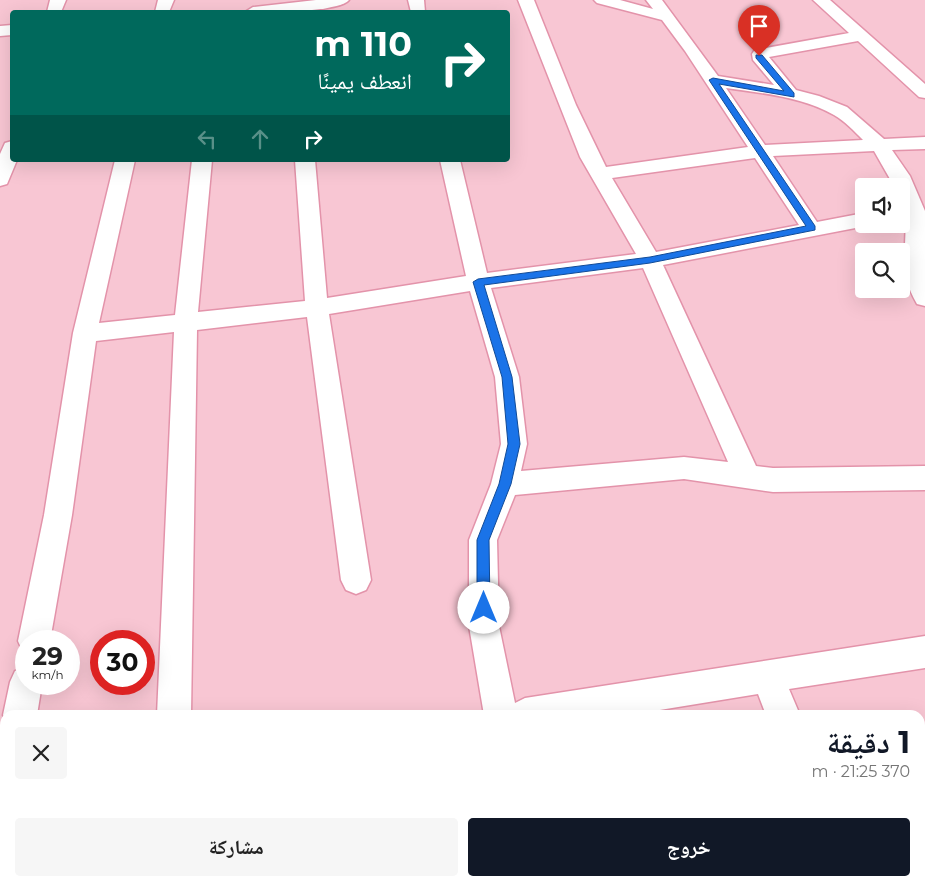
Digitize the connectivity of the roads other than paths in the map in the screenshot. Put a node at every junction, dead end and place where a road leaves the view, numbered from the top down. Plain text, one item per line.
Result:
1 (340, 0) edge
2 (526, 0) edge
3 (602, 0) edge
4 (654, 0) edge
5 (825, 0) edge
6 (292, 7) edge
7 (269, 10) edge
8 (667, 17) junction
9 (860, 36) junction
10 (713, 80) junction
11 (925, 93) edge
12 (791, 95) junction
13 (925, 143) edge
14 (879, 145) junction
15 (762, 151) junction
16 (10, 153) edge
17 (125, 162) edge
18 (202, 162) edge
19 (305, 162) edge
20 (450, 162) edge
21 (600, 174) junction
22 (0, 180) edge
23 (914, 212) edge
24 (855, 221) edge
25 (811, 228) junction
26 (650, 260) junction
27 (478, 282) junction
28 (925, 298) edge
29 (317, 308) junction
30 (186, 321) junction
31 (85, 333) junction
32 (748, 478) junction
33 (925, 478) edge
34 (505, 484) junction
35 (356, 580) dead end
36 (36, 630) edge
37 (925, 652) edge
38 (767, 676) junction
39 (24, 695) edge
40 (21, 710) edge
41 (174, 710) edge
42 (500, 710) edge
43 (555, 710) edge
44 (781, 710) edge

1 - 6 street
2 - 21 street
3 - 8 street
4 - 8 street
5 - 9 street
6 - 7 street
8 - 10 street
9 - 11 street
9 - 12 street
10 - 12 street
10 - 15 street
12 - 14 street
13 - 14 street
14 - 15 street
14 - 23 street
15 - 21 street
15 - 25 street
16 - 22 street
17 - 31 street
18 - 30 street
19 - 29 street
20 - 27 street
21 - 26 street
23 - 28 street
24 - 25 street
25 - 26 street
26 - 27 street
26 - 32 street
27 - 29 street
27 - 34 street
29 - 30 street
29 - 35 street
30 - 31 street
30 - 41 street
31 - 36 street
32 - 33 street
32 - 34 street
34 - 42 street
37 - 38 street
38 - 43 street
38 - 44 street
39 - 40 street

